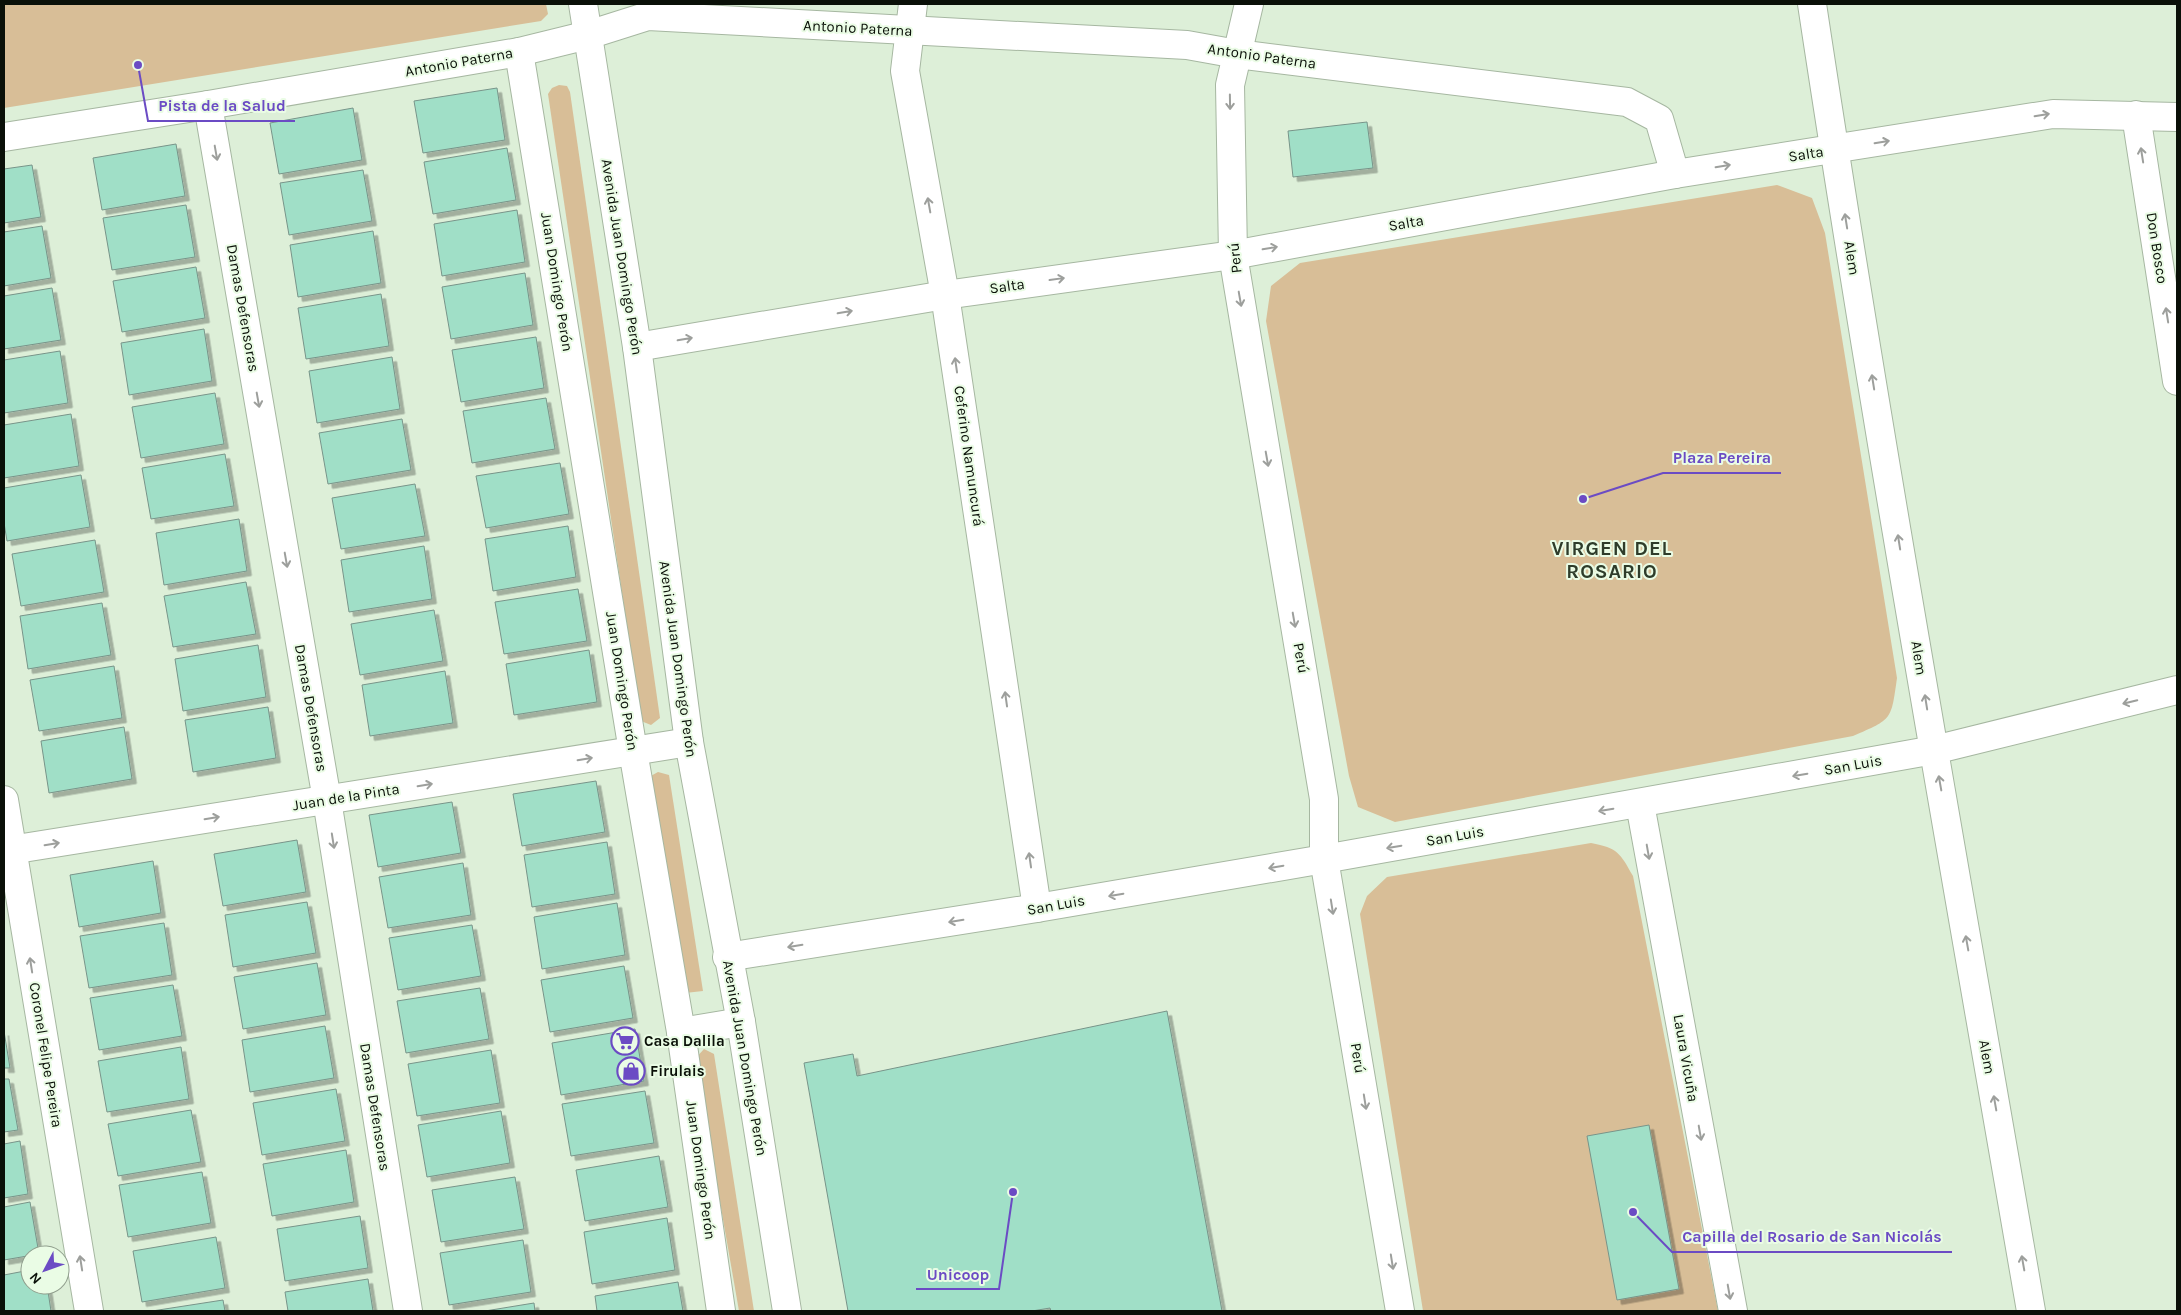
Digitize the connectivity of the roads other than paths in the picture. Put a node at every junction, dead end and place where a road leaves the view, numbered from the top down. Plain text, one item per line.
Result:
1 (583, 4) edge
2 (913, 4) edge
3 (1249, 4) edge
4 (1812, 4) edge
5 (909, 31) junction
6 (588, 35) junction
7 (519, 52) junction
8 (1237, 54) junction
9 (208, 105) junction
10 (2136, 115) junction
11 (2177, 117) edge
12 (4, 137) edge
13 (1834, 150) junction
14 (1675, 174) junction
15 (1233, 255) junction
16 (945, 295) junction
17 (637, 348) junction
18 (2177, 381) edge
19 (2177, 690) edge
20 (689, 742) junction
21 (1934, 750) junction
22 (633, 751) junction
23 (4, 800) edge
24 (327, 800) junction
25 (1640, 804) junction
26 (8, 851) edge
27 (1324, 859) junction
28 (1037, 908) junction
29 (727, 957) junction
30 (741, 1022) junction
31 (681, 1032) junction
32 (89, 1311) edge
33 (408, 1311) edge
34 (721, 1311) edge
35 (787, 1311) edge
36 (1400, 1311) edge
37 (1733, 1311) edge
38 (2031, 1311) edge

1 - 6 street, Avenida Juan Domingo Perón
2 - 5 street, Ceferino Namuncurá
3 - 8 street, Perú
4 - 13 street, Alem
5 - 6 street, Antonio Paterna
5 - 8 street, Antonio Paterna
16 -> 5 street, Ceferino Namuncurá
6 - 7 street, Antonio Paterna
6 - 17 street, Avenida Juan Domingo Perón
7 - 9 street, Antonio Paterna
7 - 22 street, Juan Domingo Perón
8 - 14 street, Antonio Paterna
8 -> 15 street, Perú
9 - 12 street, Antonio Paterna
9 -> 24 street, Damas Defensoras
10 - 11 street, Salta
13 -> 10 street, Salta
18 -> 10 street, Don Bosco
14 -> 13 street, Salta
21 -> 13 street, Alem
15 -> 14 street, Salta
16 -> 15 street, Salta
15 -> 27 street, Perú
17 -> 16 street, Salta
28 -> 16 street, Ceferino Namuncurá
17 - 20 street, Avenida Juan Domingo Perón
19 -> 21 street, San Luis
20 - 22 street, Juan de la Pinta
20 - 29 street, Avenida Juan Domingo Perón
21 -> 25 street, San Luis
38 -> 21 street, Alem
24 -> 22 street, Juan de la Pinta
22 - 31 street, Juan Domingo Perón
23 - 26 street, Coronel Felipe Pereira
26 -> 24 street, Juan de la Pinta
24 -> 33 street, Damas Defensoras
25 -> 27 street, San Luis
25 -> 37 street, Laura Vicuña
32 -> 26 street, Coronel Felipe Pereira
27 -> 28 street, San Luis
27 -> 36 street, Perú
28 -> 29 street, San Luis
29 - 30 street, Avenida Juan Domingo Perón
30 - 31 street
30 - 35 street, Avenida Juan Domingo Perón
31 - 34 street, Juan Domingo Perón

